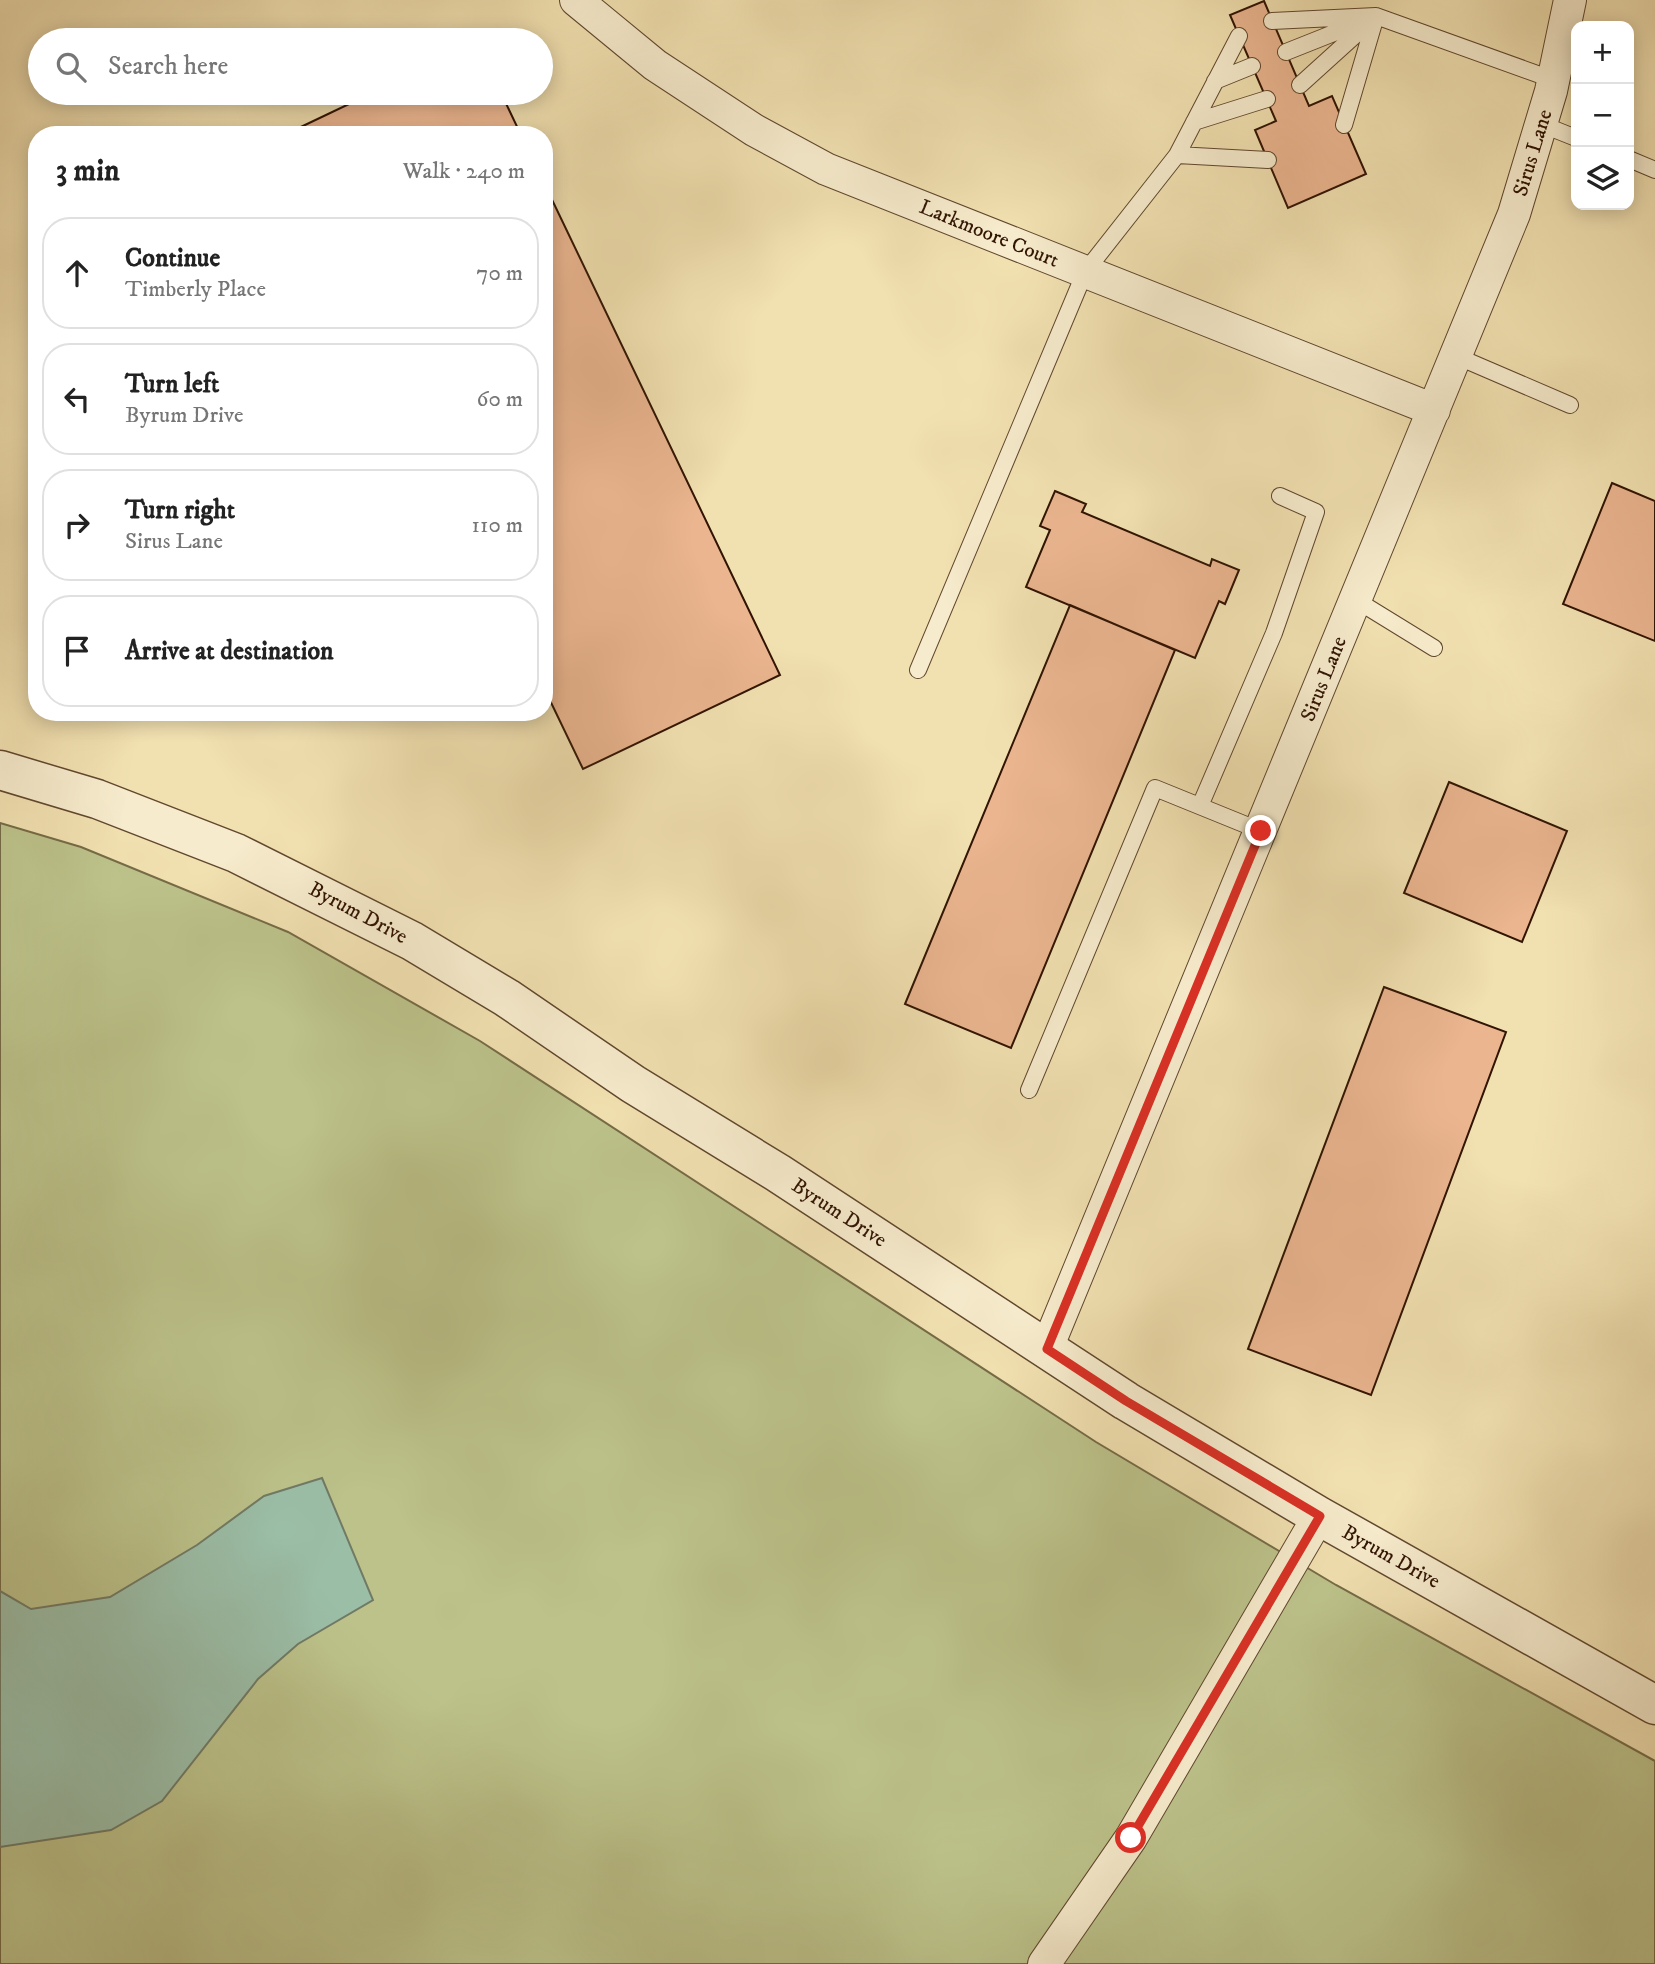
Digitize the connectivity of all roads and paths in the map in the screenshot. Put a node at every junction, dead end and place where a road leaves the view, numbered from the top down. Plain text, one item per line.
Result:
1 (576, 0) edge
2 (1570, 0) edge
3 (1376, 16) junction
4 (1272, 21) dead end
5 (1238, 36) dead end
6 (1286, 52) dead end
7 (1252, 66) dead end
8 (1553, 80) junction
9 (1215, 81) junction
10 (1300, 85) dead end
11 (1266, 99) dead end
12 (1194, 122) junction
13 (1541, 124) junction
14 (1344, 125) dead end
15 (1571, 136) edge
16 (1177, 155) junction
17 (1268, 160) dead end
18 (1634, 161) edge
19 (1655, 170) edge
20 (1084, 272) junction
21 (1456, 356) junction
22 (1570, 405) dead end
23 (1434, 410) junction
24 (1280, 496) dead end
25 (1356, 600) junction
26 (1434, 648) dead end
27 (918, 670) dead end
28 (0, 770) edge
29 (1200, 806) junction
30 (1261, 831) junction
31 (1029, 1090) dead end
32 (1047, 1349) junction
33 (1320, 1516) junction
34 (1655, 1704) edge
35 (1044, 1964) edge

1 - 20 street, Larkmoore Court
2 - 8 street, Sirus Lane
3 - 4 lane
3 - 6 lane
3 - 8 lane
3 - 10 lane
3 - 14 lane
5 - 9 lane
7 - 9 lane
8 - 13 street, Sirus Lane
9 - 12 lane
11 - 12 lane
12 - 16 lane
13 - 15 lane
13 - 21 street, Sirus Lane
16 - 17 lane
16 - 20 lane
18 - 19 lane
20 - 23 street, Larkmoore Court
20 - 27 lane
21 - 22 lane
21 - 23 street, Sirus Lane
23 - 25 street, Sirus Lane
24 - 29 lane
25 - 26 lane
25 - 30 street, Sirus Lane
28 - 32 street, Byrum Drive
29 - 30 lane
29 - 31 lane
30 - 32 street, Sirus Lane
32 - 33 street, Byrum Drive
33 - 34 street, Byrum Drive
33 - 35 street

